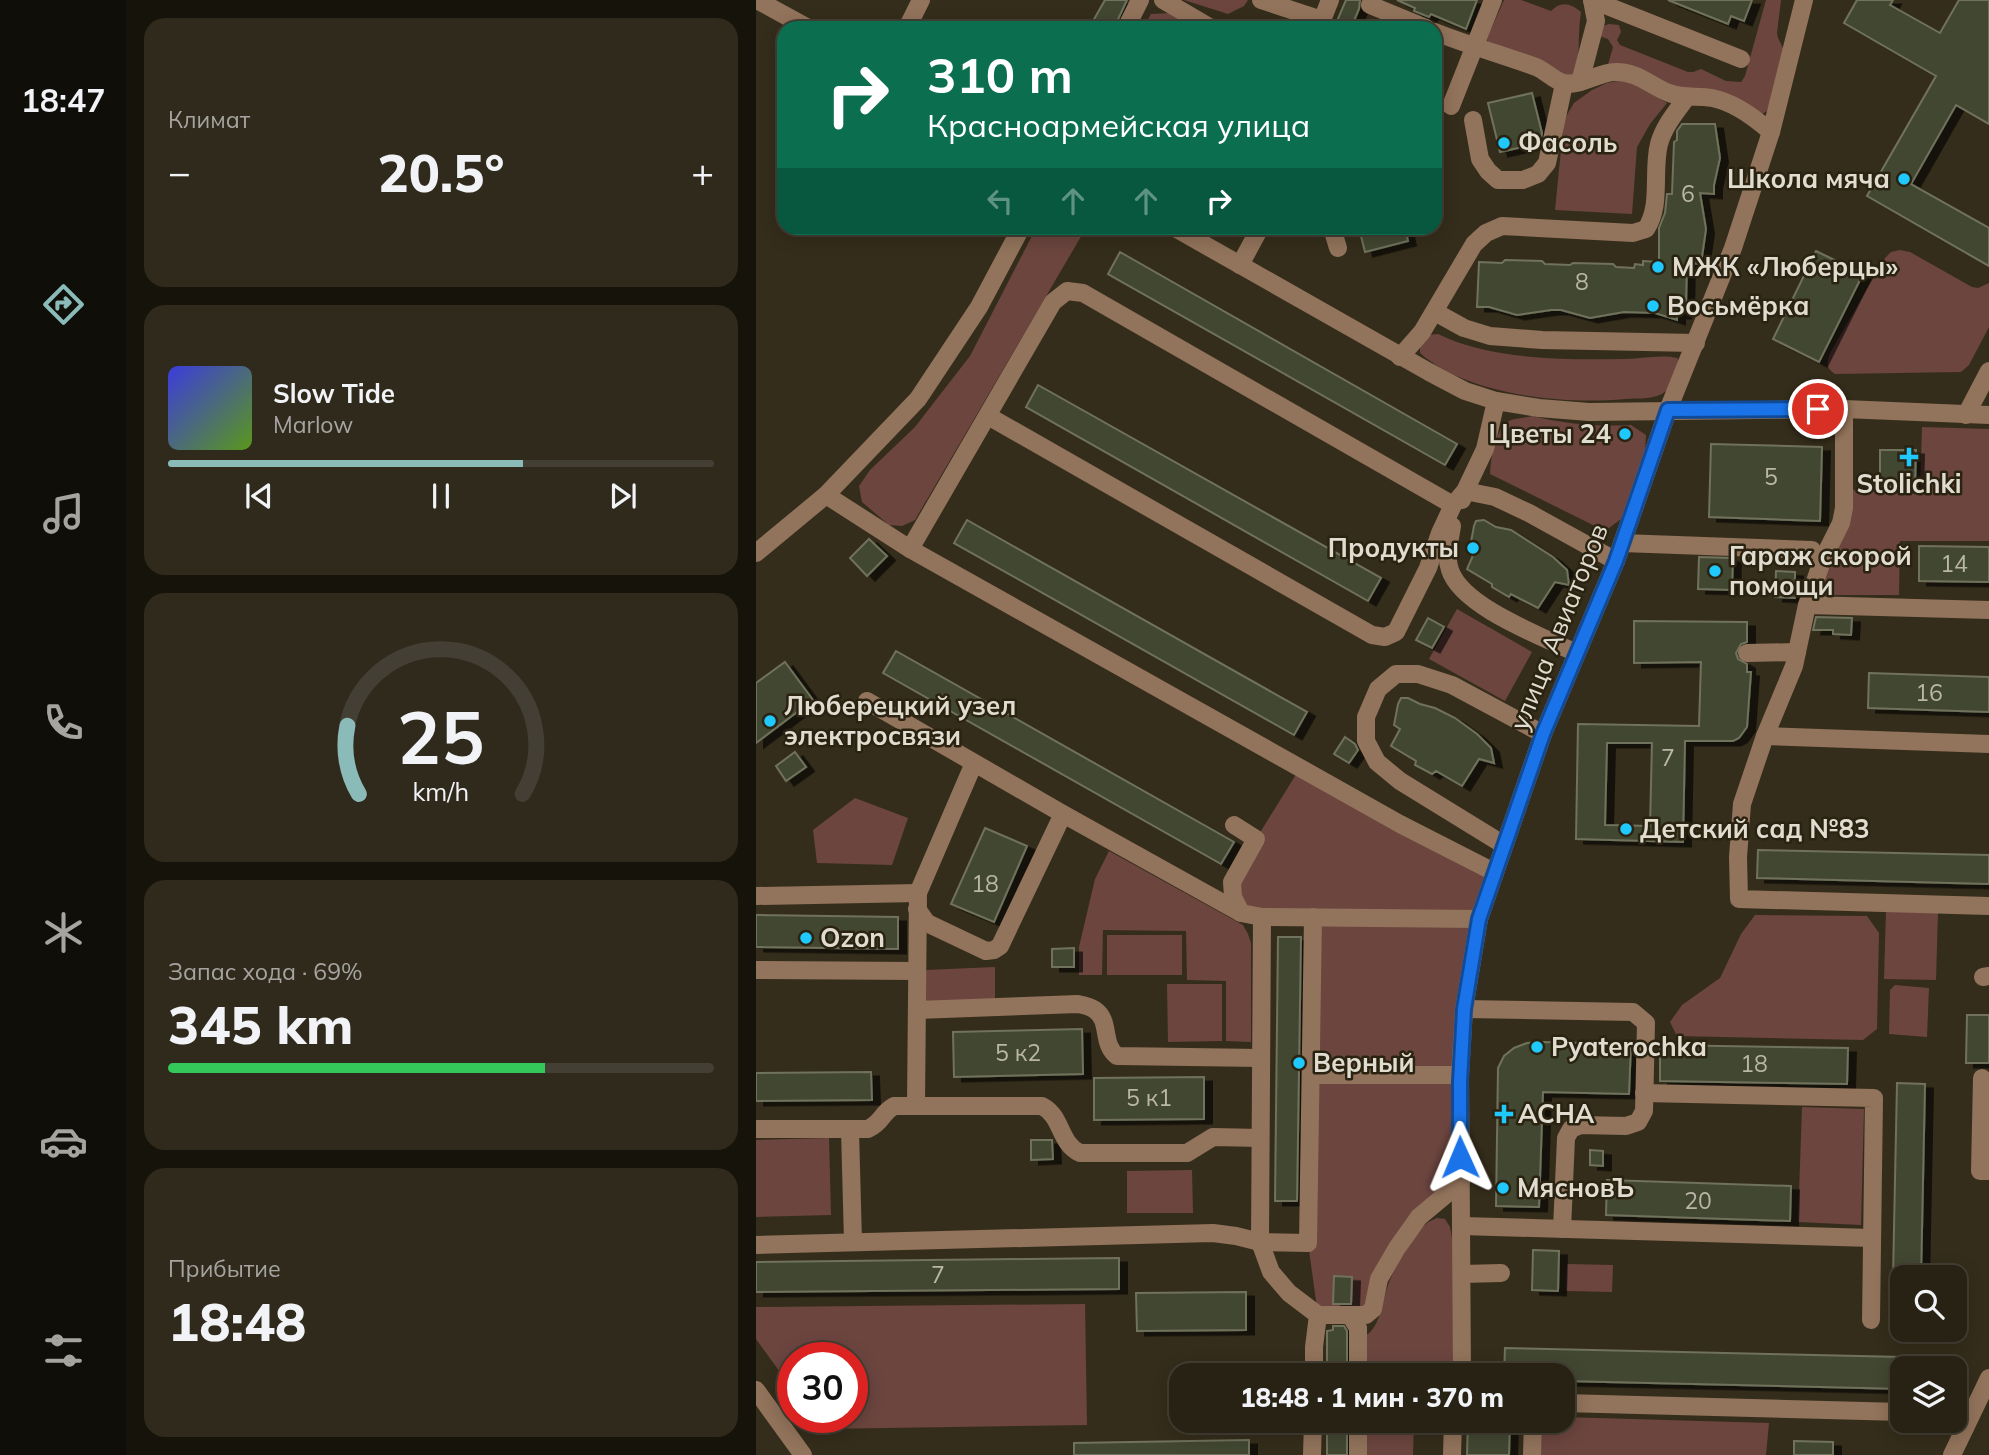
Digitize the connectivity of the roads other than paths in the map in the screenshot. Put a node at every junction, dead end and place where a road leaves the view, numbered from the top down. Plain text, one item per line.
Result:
1 (757, 0) edge
2 (921, 0) edge
3 (1140, 0) edge
4 (1163, 0) edge
5 (1261, 0) edge
6 (1330, 0) edge
7 (1493, 0) edge
8 (1592, 0) edge
9 (1804, 0) edge
10 (1370, 5) dead end
11 (795, 21) edge
12 (910, 21) edge
13 (1130, 21) edge
14 (1199, 21) edge
15 (1313, 21) edge
16 (1321, 21) edge
17 (1409, 21) edge
18 (1442, 35) edge
19 (1475, 47) junction
20 (1741, 59) dead end
21 (1572, 83) junction
22 (1687, 97) junction
23 (1451, 106) dead end
24 (1473, 120) dead end
25 (1771, 132) junction
26 (1017, 235) edge
27 (1187, 235) edge
28 (1256, 235) edge
29 (1334, 235) edge
30 (1338, 248) dead end
31 (1240, 265) junction
32 (1435, 312) junction
33 (1696, 343) junction
34 (1400, 357) junction
35 (1989, 372) edge
36 (1496, 401) junction
37 (1844, 409) junction
38 (1668, 410) junction
39 (1966, 415) junction
40 (1989, 415) edge
41 (988, 416) junction
42 (826, 495) junction
43 (1459, 498) junction
44 (1622, 542) junction
45 (910, 549) junction
46 (1812, 550) dead end
47 (756, 553) edge
48 (1616, 561) junction
49 (1807, 605) junction
50 (1989, 610) edge
51 (1797, 652) junction
52 (1576, 653) junction
53 (1746, 653) dead end
54 (867, 701) dead end
55 (1543, 734) junction
56 (1765, 736) junction
57 (1989, 744) edge
58 (974, 764) junction
59 (1063, 814) junction
60 (1234, 825) dead end
61 (1504, 845) junction
62 (1494, 872) junction
63 (756, 896) edge
64 (918, 901) junction
65 (1989, 906) edge
66 (1241, 913) junction
67 (1319, 914) junction
68 (1262, 917) junction
69 (1479, 919) junction
70 (756, 970) edge
71 (916, 971) junction
72 (1464, 1009) junction
73 (917, 1010) junction
74 (1261, 1058) junction
75 (1311, 1075) junction
76 (1460, 1075) junction
77 (1982, 1078) dead end
78 (1644, 1093) junction
79 (916, 1104) junction
80 (756, 1129) edge
81 (850, 1130) junction
82 (1260, 1138) junction
83 (1989, 1171) edge
84 (1461, 1182) junction
85 (1462, 1226) junction
86 (1562, 1229) junction
87 (1872, 1238) junction
88 (853, 1242) junction
89 (1260, 1242) junction
90 (756, 1244) edge
91 (1501, 1273) dead end
92 (1462, 1274) junction
93 (1318, 1315) junction
94 (1350, 1315) junction
95 (1871, 1320) dead end
96 (1314, 1363) edge
97 (1358, 1363) edge
98 (1462, 1363) edge
99 (1989, 1378) edge
100 (756, 1390) edge
101 (1575, 1403) edge
102 (1890, 1412) edge
103 (1967, 1424) edge
104 (1313, 1433) edge
105 (1358, 1433) edge
106 (1453, 1433) edge
107 (1533, 1433) edge
108 (1963, 1433) edge
109 (803, 1455) edge
110 (1312, 1455) edge
111 (1358, 1455) edge
112 (1452, 1455) edge
113 (1532, 1455) edge
114 (1952, 1455) edge

1 - 11 street
2 - 12 street
3 - 13 street
4 - 14 street
5 - 15 street
6 - 16 street
7 - 19 street
8 - 20 street
8 - 21 street
9 - 25 street, улица Авиаторов
10 - 17 street
18 - 19 street
19 - 21 street
19 - 23 street
21 - 22 street
21 - 24 street
22 - 25 street
22 - 32 street
25 - 33 street, улица Авиаторов
26 - 42 street
27 - 31 street
28 - 31 street
29 - 30 street
31 - 34 street
32 - 33 street
32 - 34 street
33 - 38 street, улица Авиаторов
34 - 36 street
35 - 39 street
36 - 38 street
36 - 43 street
37 - 38 street
37 - 39 street
37 - 49 street
38 - 44 street, улица Авиаторов
39 - 40 street
41 - 43 street
41 - 43 street
41 - 45 street
42 - 45 street
42 - 47 street
43 - 48 street
43 - 52 street
44 - 46 street
44 - 48 street, улица Авиаторов
45 - 62 street
48 - 52 street, улица Авиаторов
49 - 50 street
49 - 51 street
51 - 53 street
51 - 56 street
52 - 55 street, улица Авиаторов
54 - 58 street
55 - 61 street, улица Авиаторов
55 - 61 street
56 - 57 street
56 - 65 street
58 - 59 street
58 - 64 street
59 - 64 street
59 - 66 street
60 - 66 street
61 - 62 street, улица Авиаторов
62 - 69 street, улица Авиаторов
63 - 64 street
64 - 71 street
66 - 68 street
67 - 68 street
67 - 69 street
67 - 75 street
68 - 74 street
69 - 72 street, улица Авиаторов
70 - 71 street
71 - 73 street
72 - 76 street, улица Авиаторов
72 - 78 street
73 - 74 street
73 - 79 street
74 - 82 street
75 - 76 street
75 - 89 street
76 - 84 street, улица Авиаторов
77 - 83 street
78 - 86 street
78 - 87 street
79 - 81 street
79 - 82 street
80 - 81 street
81 - 88 street
82 - 89 street
84 - 85 street, улица Авиаторов
84 - 94 street
85 - 86 street
85 - 92 street, улица Авиаторов
86 - 87 street
87 - 95 street
88 - 89 street
88 - 90 street
89 - 93 street
91 - 92 street
92 - 98 street, улица Авиаторов
93 - 94 street
93 - 96 street
94 - 97 street
99 - 103 street
100 - 109 street
101 - 102 street
104 - 110 street
105 - 111 street
106 - 112 street
107 - 113 street
108 - 114 street

